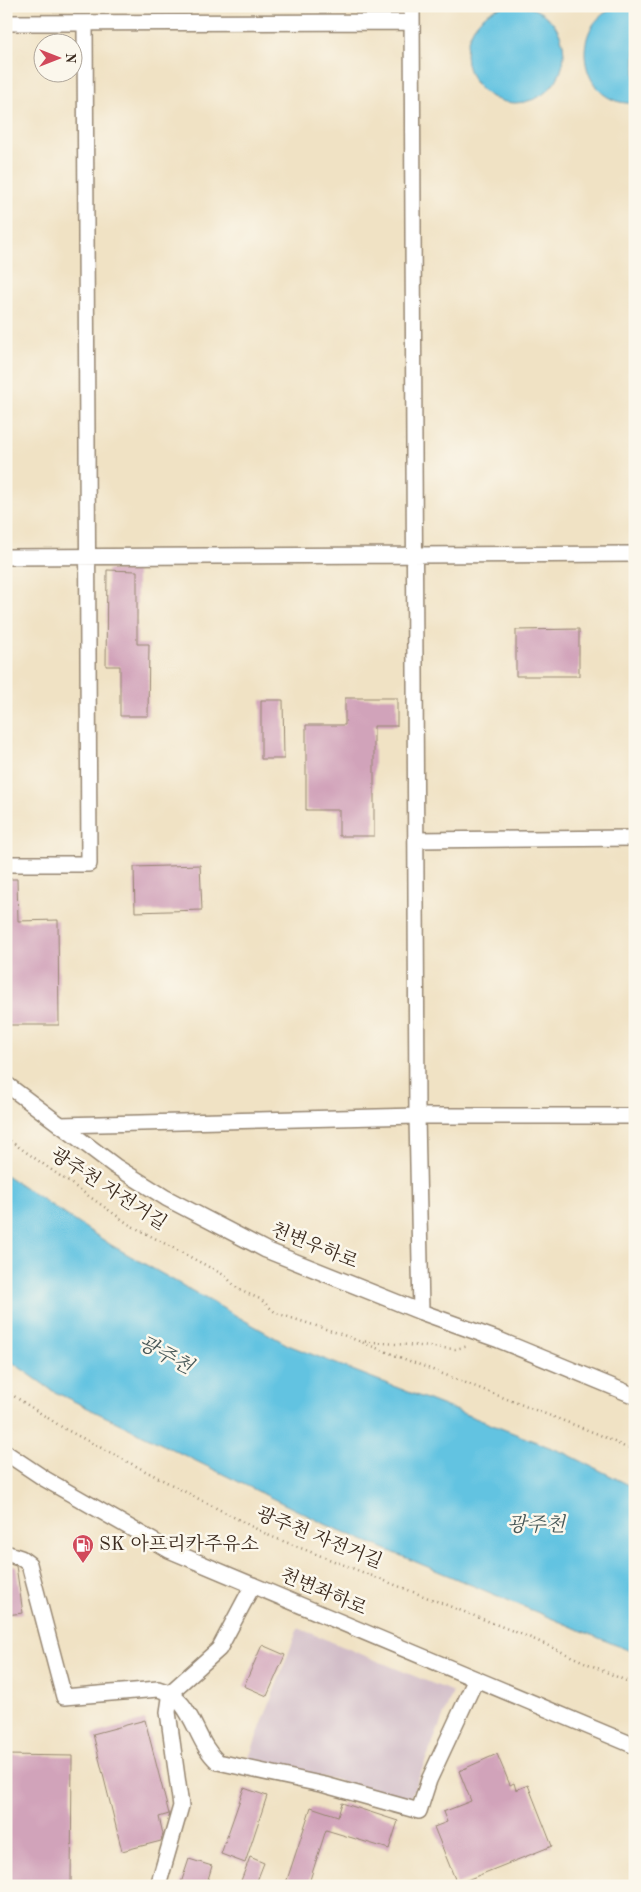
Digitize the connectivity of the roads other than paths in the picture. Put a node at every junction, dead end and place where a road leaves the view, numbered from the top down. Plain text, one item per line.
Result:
1 (412, 6) edge
2 (412, 22) junction
3 (6, 23) edge
4 (85, 23) junction
5 (635, 554) edge
6 (415, 556) junction
7 (6, 557) edge
8 (88, 557) junction
9 (635, 838) edge
10 (416, 840) junction
11 (6, 864) edge
12 (6, 1084) edge
13 (417, 1116) junction
14 (635, 1116) edge
15 (60, 1125) junction
16 (421, 1312) junction
17 (635, 1396) edge
18 (6, 1453) edge
19 (6, 1553) edge
20 (253, 1585) junction
21 (476, 1679) junction
22 (171, 1692) junction
23 (635, 1746) edge
24 (158, 1886) edge

1 - 2 street
2 - 4 street
2 - 6 street
3 - 4 street
4 - 8 street
5 - 6 street
6 - 8 street
6 - 10 street
7 - 8 street
8 - 11 street
9 - 10 street
10 - 13 street
12 - 15 street, 천변우하로
13 - 14 street
13 - 15 street
13 - 16 street
15 - 16 street, 천변우하로
16 - 17 street, 천변우하로
18 - 20 street, 천변좌하로
19 - 22 street
20 - 21 street, 천변좌하로
20 - 22 street
21 - 22 street
21 - 23 street, 천변좌하로
22 - 24 street

